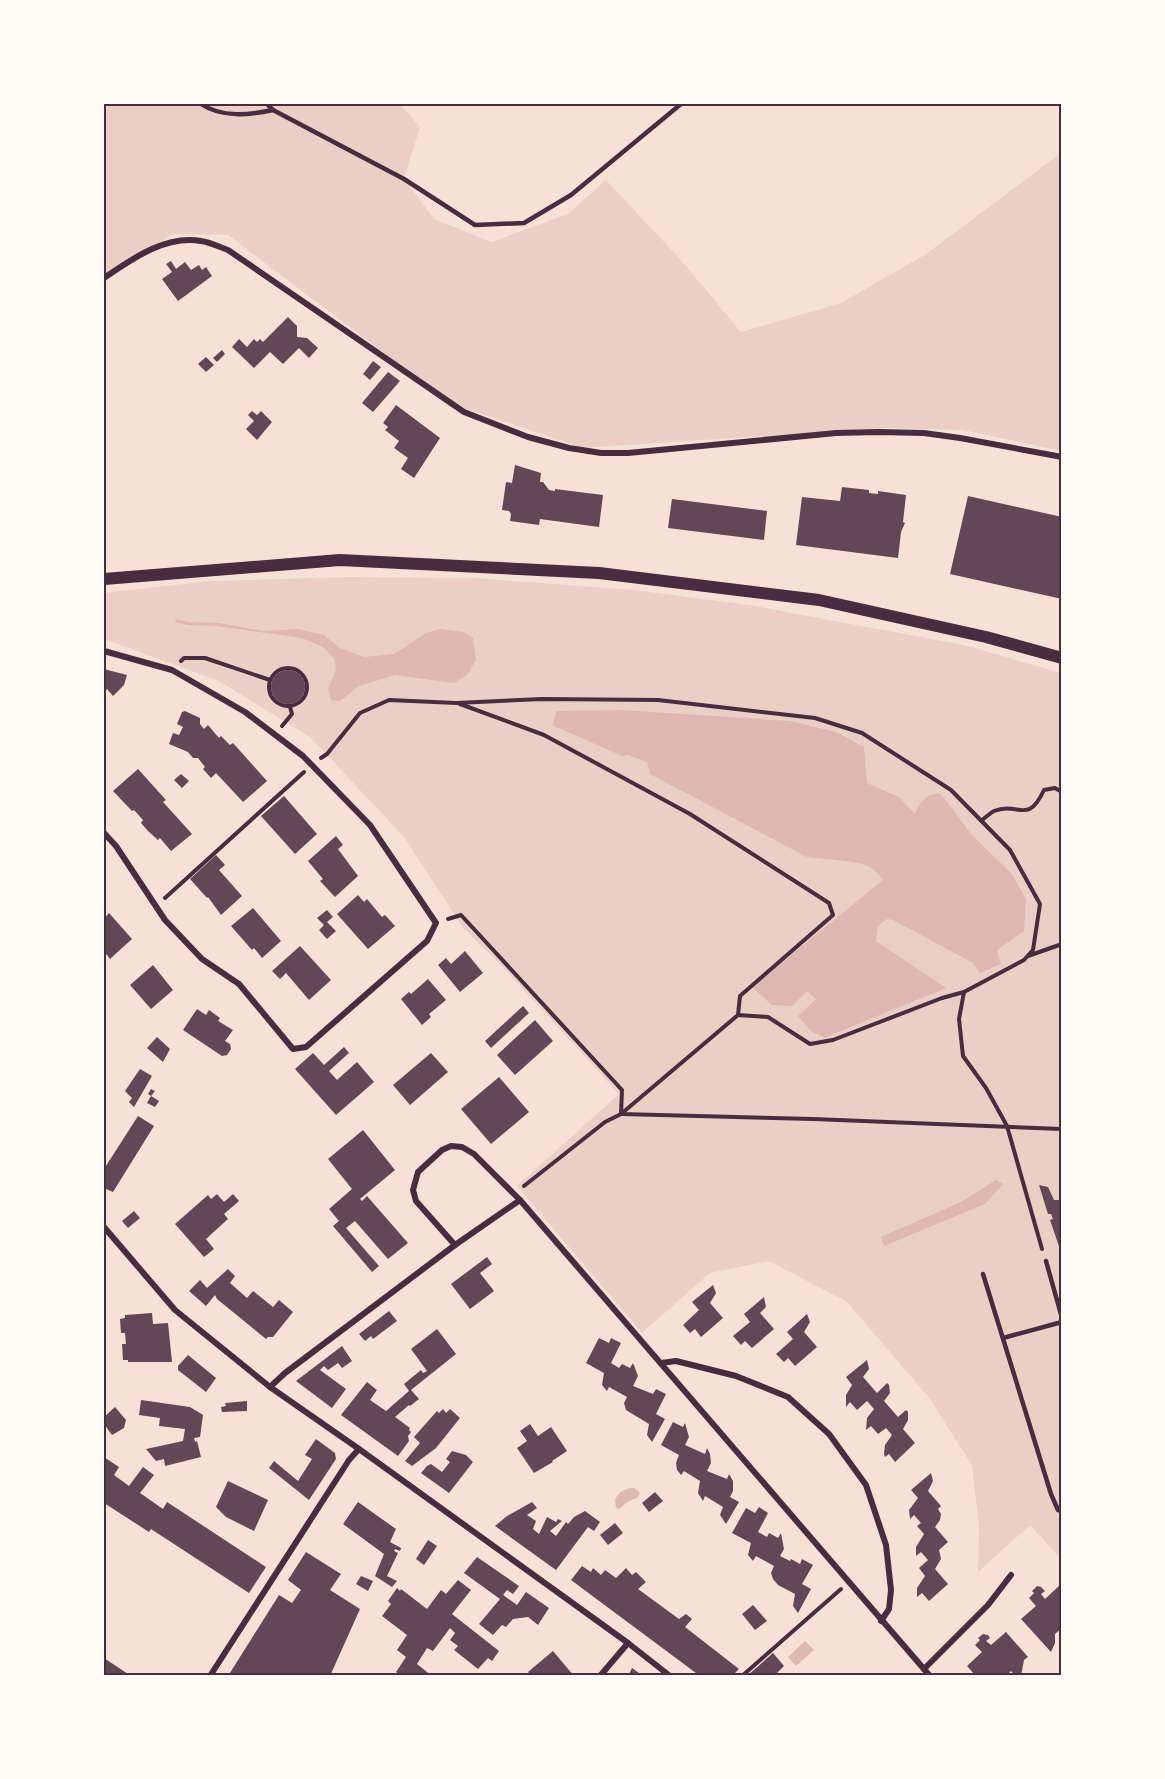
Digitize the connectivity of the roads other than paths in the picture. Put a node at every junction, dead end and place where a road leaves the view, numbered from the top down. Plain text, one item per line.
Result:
1 (201, 104) edge
2 (267, 104) edge
3 (681, 104) edge
4 (273, 110) junction
5 (104, 278) edge
6 (1062, 457) edge
7 (104, 579) edge
8 (104, 651) edge
9 (1062, 658) edge
10 (104, 833) edge
11 (520, 1200) junction
12 (104, 1227) edge
13 (455, 1245) junction
14 (1046, 1261) road end
15 (983, 1274) dead end
16 (1062, 1320) edge
17 (1003, 1338) junction
18 (661, 1364) junction
19 (270, 1387) junction
20 (359, 1449) junction
21 (1062, 1511) edge
22 (1011, 1575) dead end
23 (881, 1621) junction
24 (628, 1643) junction
25 (924, 1669) junction
26 (210, 1676) edge
27 (600, 1676) edge
28 (670, 1676) edge
29 (930, 1676) edge

1 - 4 lane
2 - 4 lane
3 - 4 lane
5 - 6 street
7 - 9 main road
8 - 10 street
11 - 13 street
11 - 13 street
11 - 18 street
12 - 19 street
13 - 19 street
14 - 16 lane
15 - 17 lane
16 - 17 lane
17 - 21 lane
18 - 23 street
18 - 23 street
19 - 20 street
20 - 24 street
20 - 26 street
22 - 25 street
23 - 25 street
24 - 27 street
24 - 28 street
25 - 29 street

